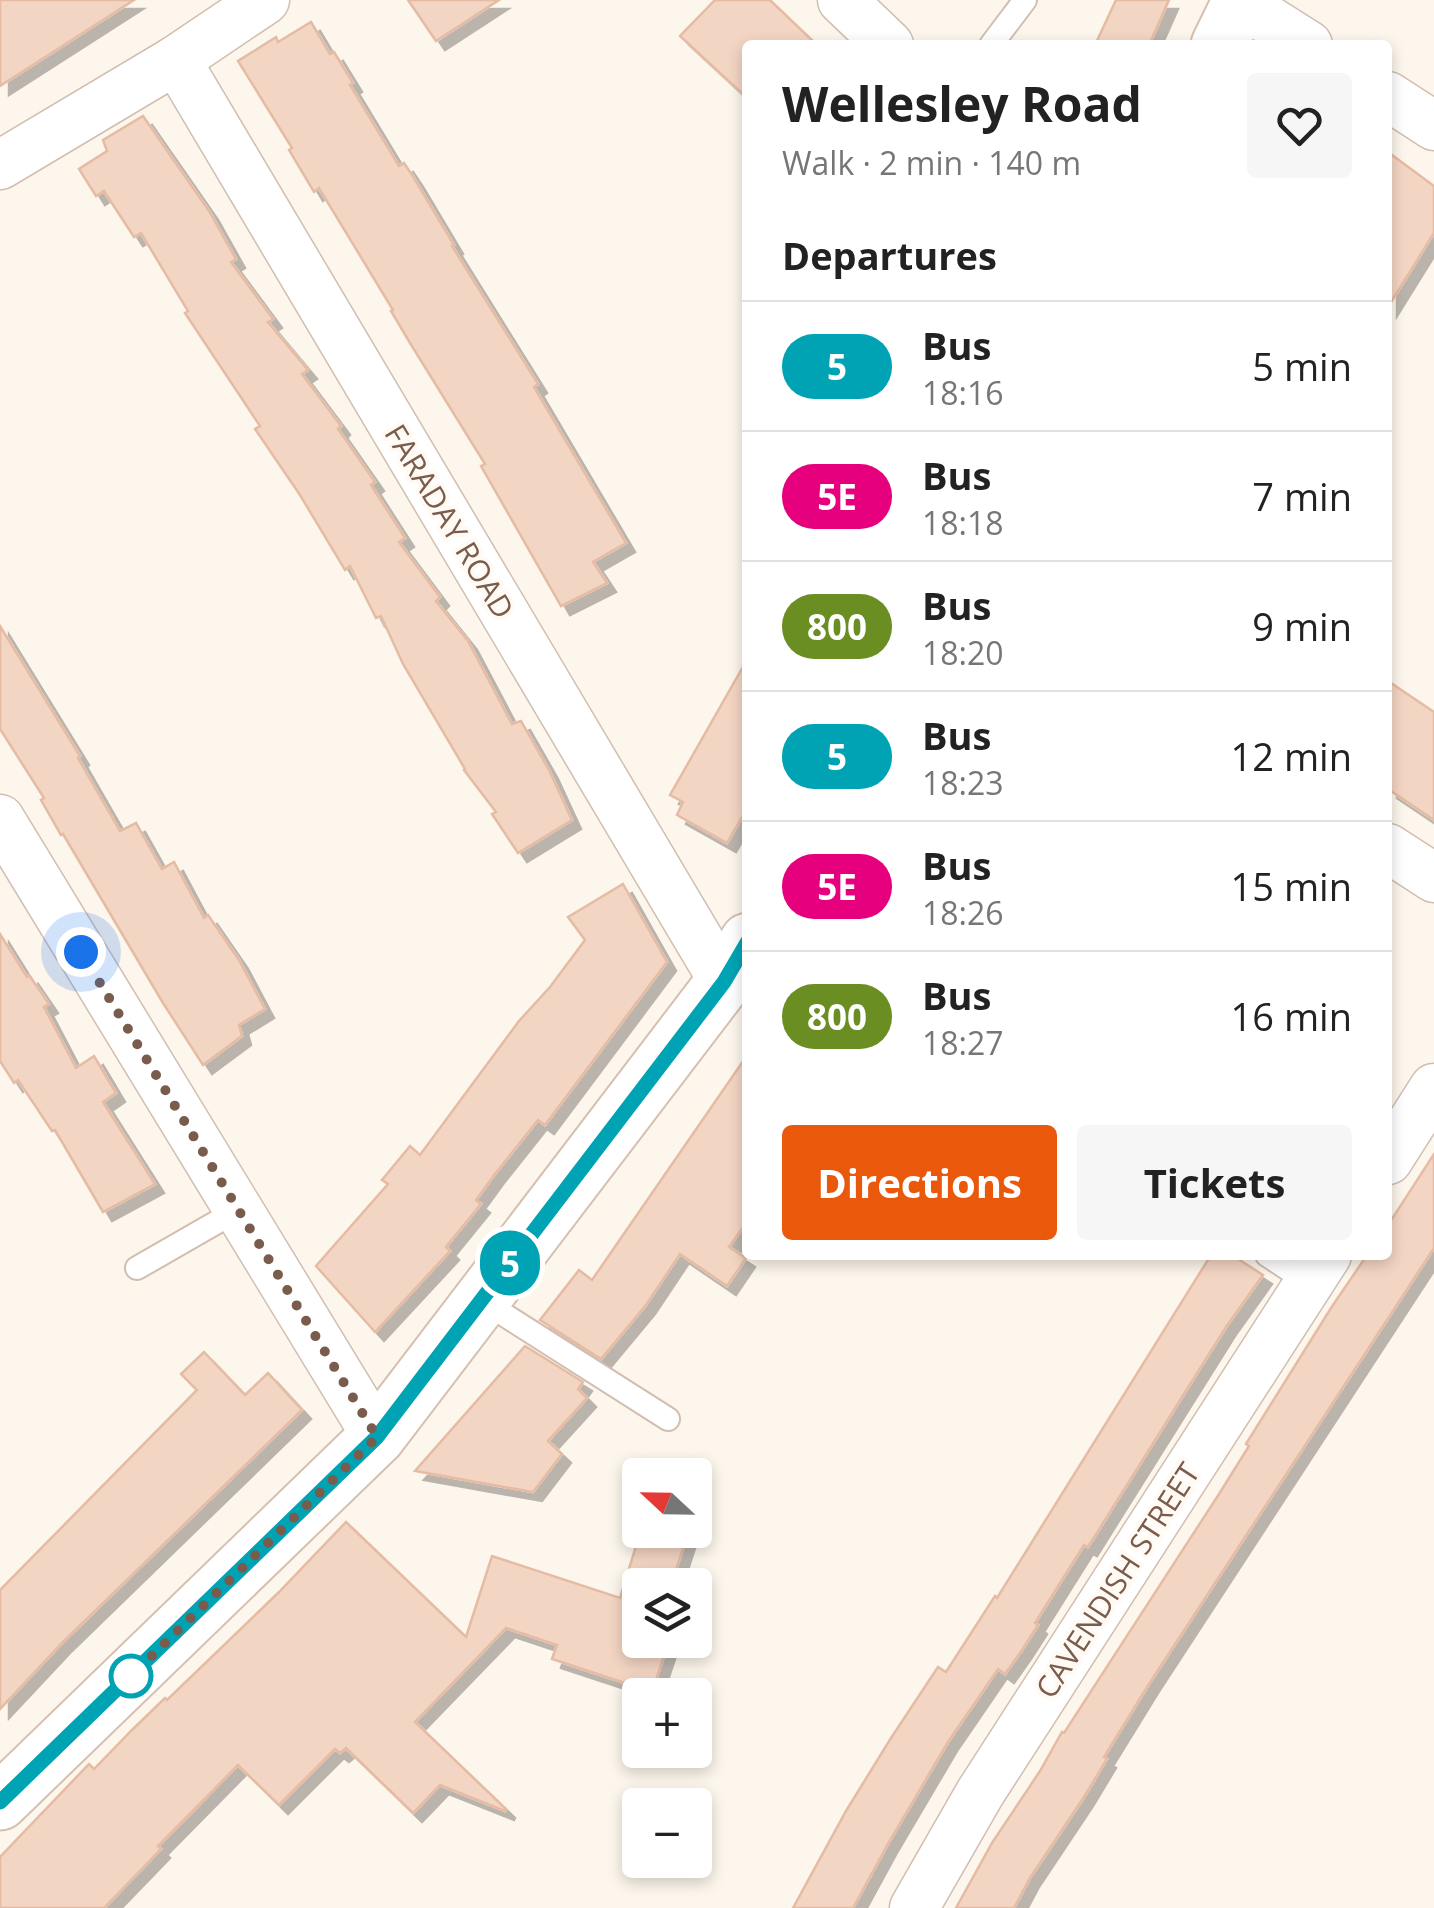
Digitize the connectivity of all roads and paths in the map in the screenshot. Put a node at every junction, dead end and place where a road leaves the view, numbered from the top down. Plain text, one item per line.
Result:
1 (265, 0) edge
2 (842, 0) edge
3 (1025, 0) edge
4 (1233, 16) edge
5 (885, 40) edge
6 (995, 40) edge
7 (1295, 40) edge
8 (176, 60) junction
9 (1392, 99) edge
10 (1434, 126) edge
11 (0, 165) edge
12 (0, 819) edge
13 (1392, 851) edge
14 (1434, 878) edge
15 (736, 962) edge
16 (1434, 1088) edge
17 (1392, 1154) edge
18 (238, 1210) junction
19 (1286, 1260) edge
20 (137, 1268) dead end
21 (1318, 1269) edge
22 (482, 1300) junction
23 (668, 1418) dead end
24 (377, 1437) junction
25 (0, 1802) edge
26 (914, 1908) edge

1 - 8 street
2 - 5 street
3 - 6 lane
4 - 7 street
8 - 11 street
8 - 15 street, FARADAY ROAD
9 - 10 street
12 - 18 street
13 - 14 street
15 - 22 main road
16 - 17 street
18 - 20 lane
18 - 24 street
19 - 21 lane
21 - 26 street, CAVENDISH STREET
22 - 23 lane
22 - 24 main road
24 - 25 main road

